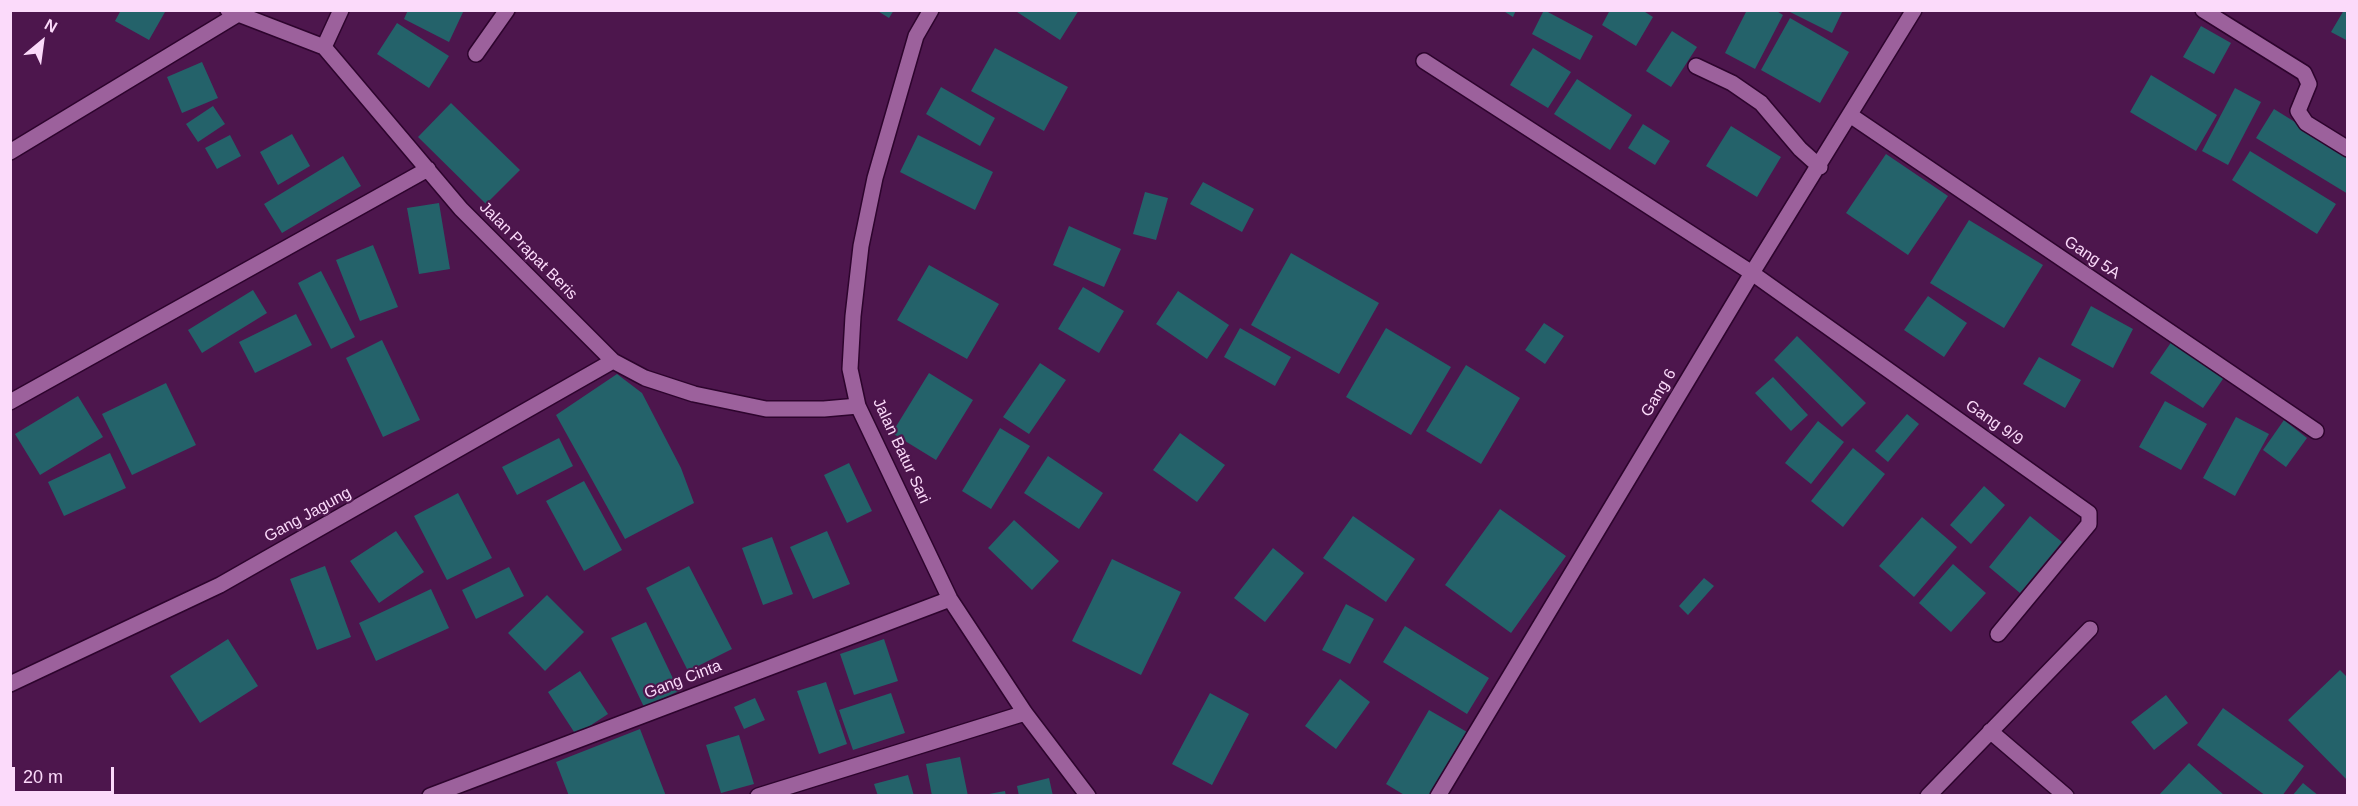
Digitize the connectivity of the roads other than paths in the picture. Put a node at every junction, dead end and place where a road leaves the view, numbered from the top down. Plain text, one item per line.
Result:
1 (341, 10) edge
2 (507, 10) edge
3 (931, 10) edge
4 (1914, 10) edge
5 (2203, 10) edge
6 (233, 12) edge
7 (324, 47) junction
8 (476, 54) dead end
9 (1424, 61) dead end
10 (1696, 66) dead end
11 (1850, 115) junction
12 (2348, 149) edge
13 (10, 152) edge
14 (1820, 166) junction
15 (428, 169) junction
16 (1752, 273) junction
17 (613, 361) junction
18 (10, 402) edge
19 (858, 406) junction
20 (2316, 431) dead end
21 (950, 598) junction
22 (2090, 629) dead end
23 (1998, 634) dead end
24 (10, 684) edge
25 (1025, 713) junction
26 (1990, 731) junction
27 (430, 795) edge
28 (758, 795) edge
29 (1088, 795) edge
30 (1438, 795) edge
31 (1928, 795) edge
32 (2066, 795) edge

1 - 7 street
2 - 8 street
3 - 19 street, Jalan Batur Sari
4 - 11 street, Gang 6
5 - 12 street
6 - 7 street, Jalan Prapat Beris
6 - 13 street
7 - 15 street, Jalan Prapat Beris
9 - 16 street
10 - 14 street
11 - 14 street, Gang 6
11 - 20 street, Gang 5A
14 - 16 street, Gang 6
15 - 17 street, Jalan Prapat Beris
15 - 18 street
16 - 23 street, Gang 9/9
16 - 30 street, Gang 6
17 - 19 street, Jalan Prapat Beris
17 - 24 street, Gang Jagung
19 - 21 street, Jalan Batur Sari
21 - 25 street, Jalan Batur Sari
21 - 27 street, Gang Cinta
22 - 26 street
25 - 28 street
25 - 29 street, Jalan Batur Sari
26 - 31 street
26 - 32 street

